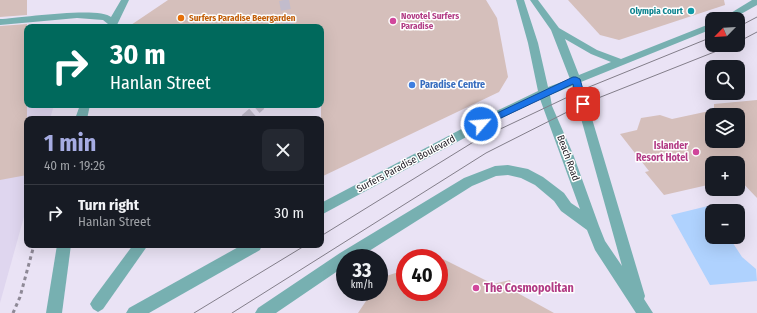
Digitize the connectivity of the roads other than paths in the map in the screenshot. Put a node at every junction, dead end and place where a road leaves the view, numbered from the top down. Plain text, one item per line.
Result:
1 (125, 0) edge
2 (520, 0) edge
3 (534, 0) edge
4 (757, 1) edge
5 (738, 12) edge
6 (0, 22) edge
7 (110, 24) edge
8 (112, 24) edge
9 (705, 29) edge
10 (556, 30) junction
11 (620, 62) junction
12 (576, 79) junction
13 (544, 93) junction
14 (324, 207) edge
15 (592, 226) junction
16 (64, 248) edge
17 (139, 248) edge
18 (250, 248) edge
19 (360, 249) edge
20 (336, 264) edge
21 (98, 304) dead end
22 (643, 309) edge
23 (54, 313) edge
24 (134, 313) edge
25 (263, 313) edge

1 - 8 street
2 - 13 street, Beach Road
3 - 10 street
4 - 5 street
6 - 7 street
9 - 11 street, Surfers Paradise Boulevard
10 - 11 street
10 - 12 street, Beach Road
11 - 12 street, Surfers Paradise Boulevard
12 - 13 street, Surfers Paradise Boulevard
12 - 22 street, Beach Road
13 - 14 street, Surfers Paradise Boulevard
13 - 15 street, Beach Road
15 - 19 street
15 - 22 street, Beach Road
16 - 23 street
17 - 21 street
18 - 24 street
20 - 25 street

